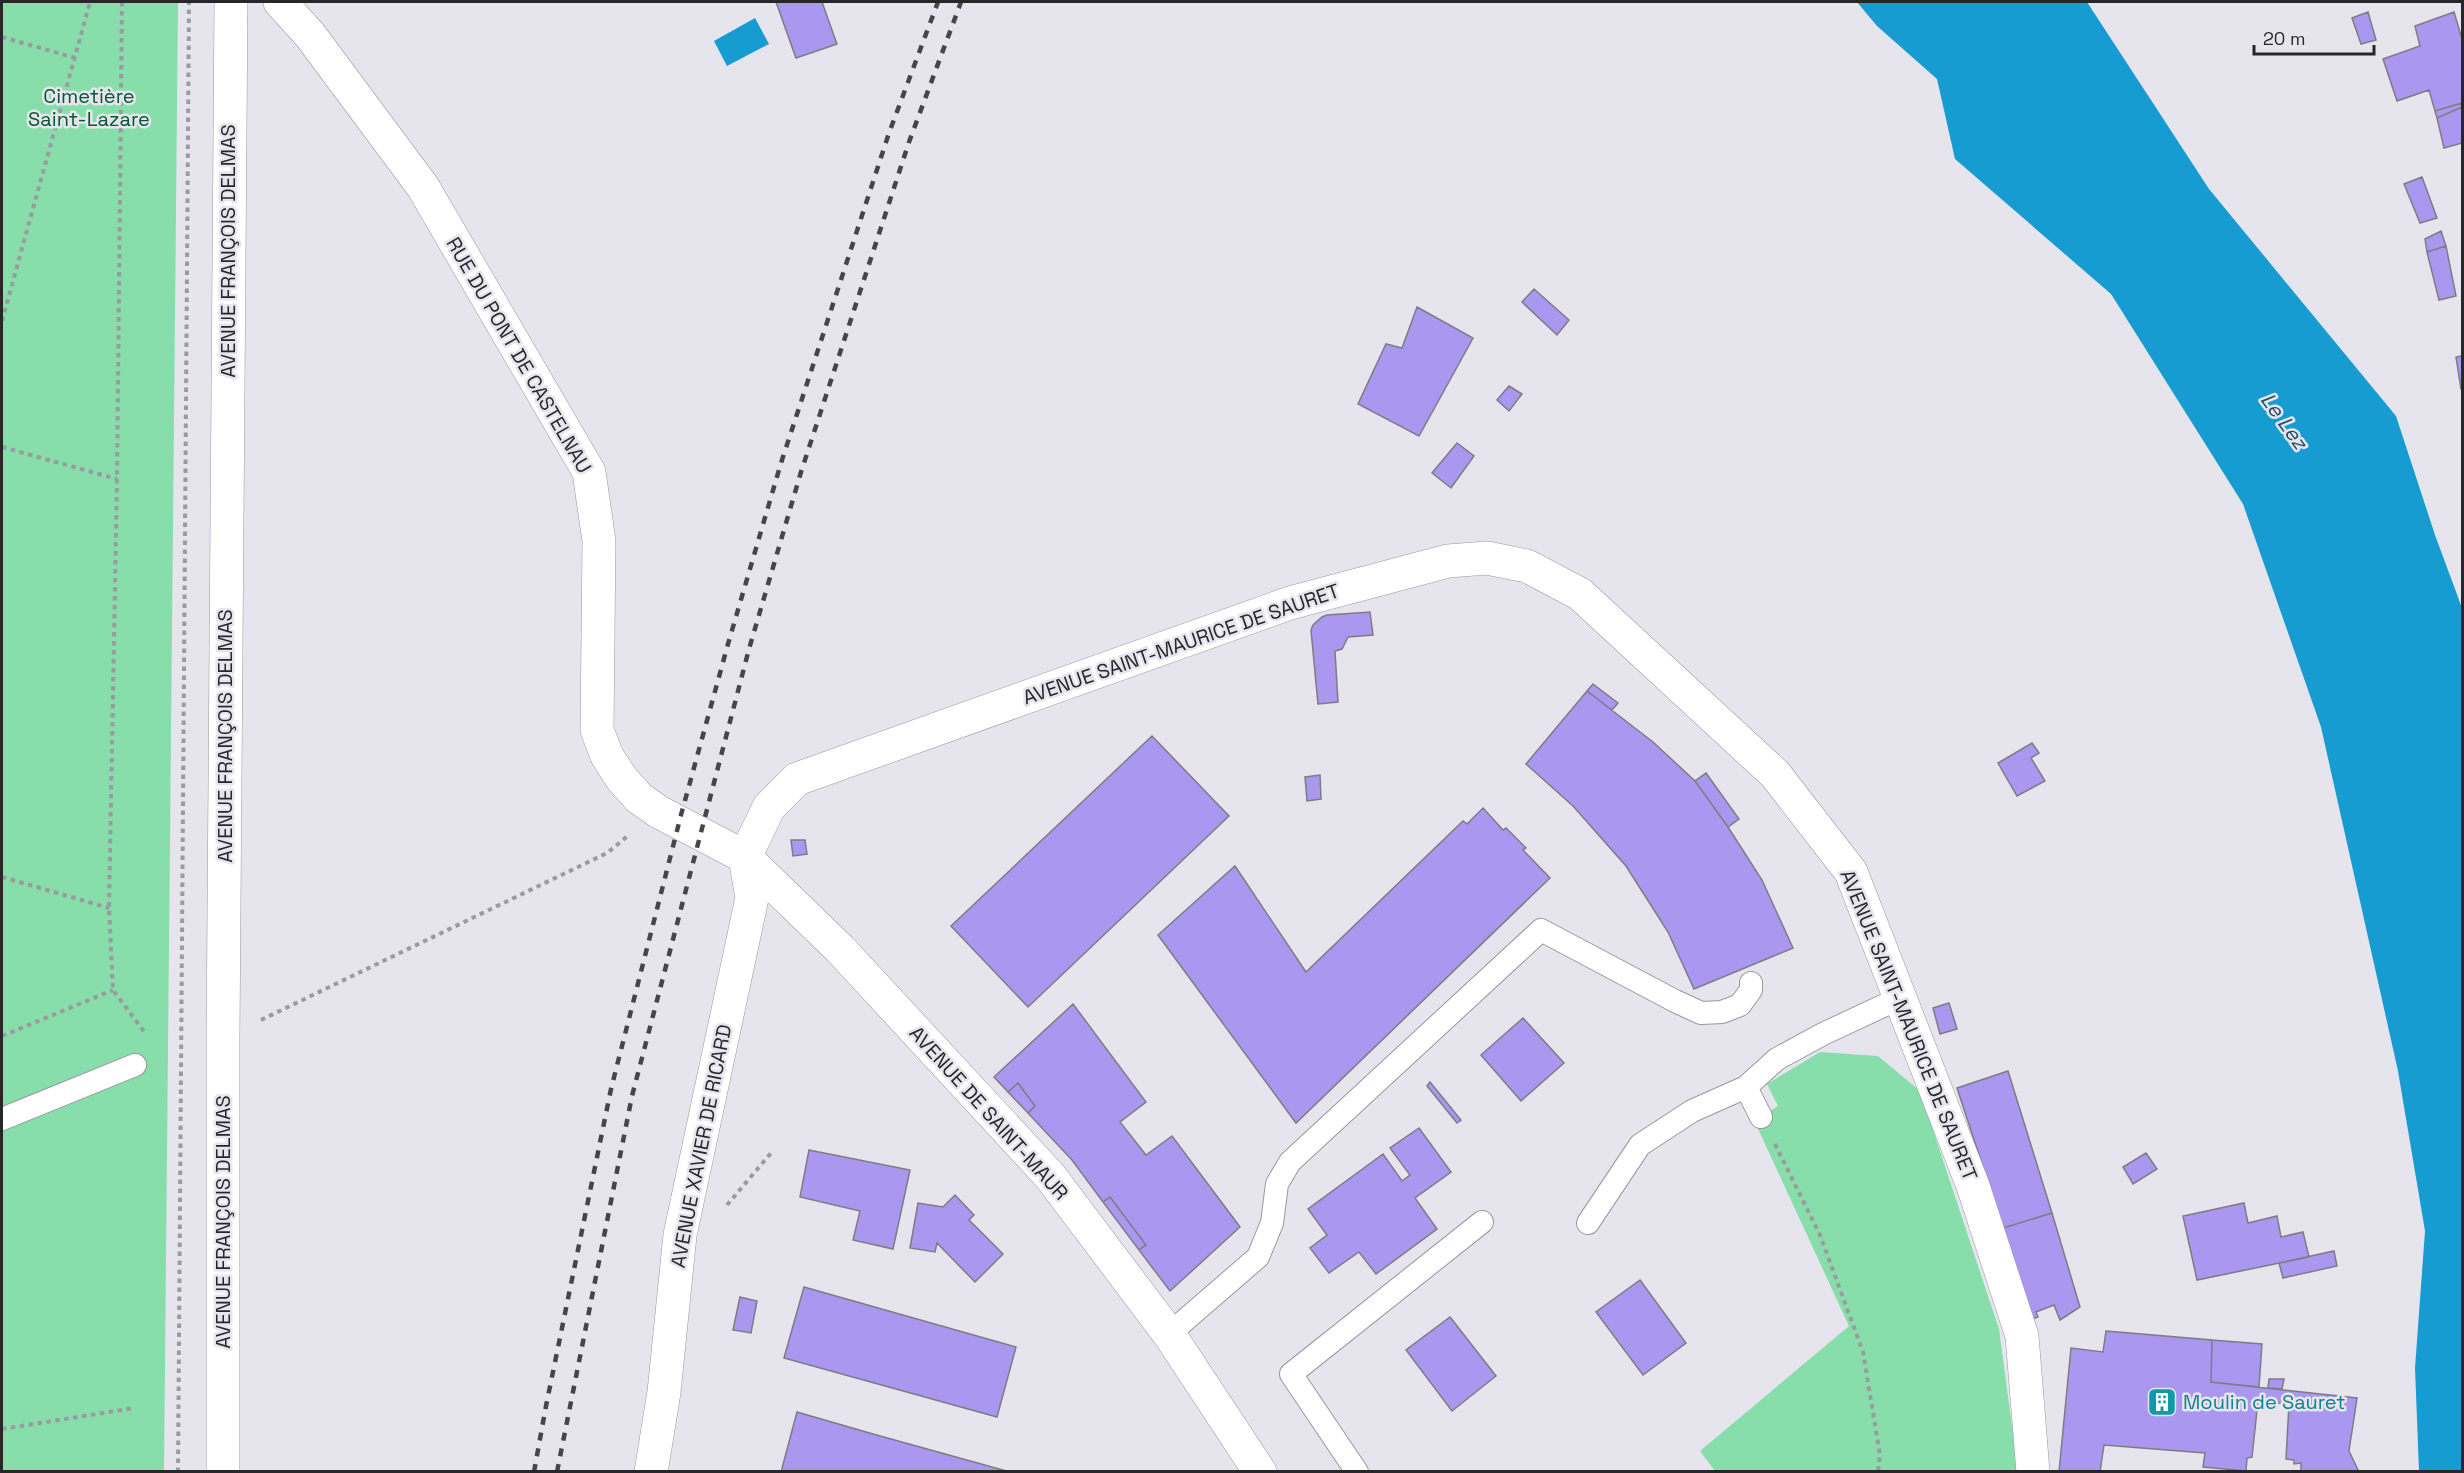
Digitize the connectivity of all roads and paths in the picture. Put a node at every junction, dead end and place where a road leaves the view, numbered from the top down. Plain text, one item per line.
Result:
1 (90, 2) edge
2 (122, 2) edge
3 (189, 2) edge
4 (231, 2) edge
5 (280, 2) edge
6 (2, 37) edge
7 (75, 58) junction
8 (2, 321) edge
9 (2, 447) edge
10 (117, 479) junction
11 (658, 812) junction
12 (745, 857) junction
13 (2, 877) edge
14 (109, 909) junction
15 (1751, 983) dead end
16 (113, 990) junction
17 (1902, 997) junction
18 (2, 1036) edge
19 (223, 1039) junction
20 (135, 1065) joint
21 (1746, 1087) junction
22 (1761, 1117) joint
23 (2, 1119) edge
24 (771, 1153) dead end
25 (726, 1206) dead end
26 (1482, 1222) dead end
27 (1588, 1223) dead end
28 (1169, 1334) junction
29 (134, 1408) dead end
30 (2, 1429) edge
31 (178, 1472) edge
32 (223, 1472) edge
33 (651, 1472) edge
34 (1260, 1472) edge
35 (1357, 1472) edge
36 (1878, 1472) edge
37 (2033, 1472) edge

1 - 7 path
2 - 10 path
3 - 31 path
4 - 19 street, AVENUE FRANÇOIS DELMAS
5 - 11 street, RUE DU PONT DE CASTELNAU
6 - 7 path
7 - 8 path
9 - 10 path
10 - 14 path
11 - 12 street, AVENUE DE SAINT-MAUR
11 - 19 path
12 - 17 street, AVENUE SAINT-MAURICE DE SAURET
12 - 28 street, AVENUE DE SAINT-MAUR
12 - 33 street, AVENUE XAVIER DE RICARD
13 - 14 path
14 - 16 path
15 - 28 lane
16 - 18 path
16 - 20 path
17 - 21 lane
17 - 37 street, AVENUE SAINT-MAURICE DE SAURET
19 - 32 street, AVENUE FRANÇOIS DELMAS
20 - 23 lane
21 - 22 lane
21 - 27 lane
22 - 36 path
24 - 25 path
26 - 35 lane
28 - 34 street, AVENUE DE SAINT-MAUR
29 - 30 path

